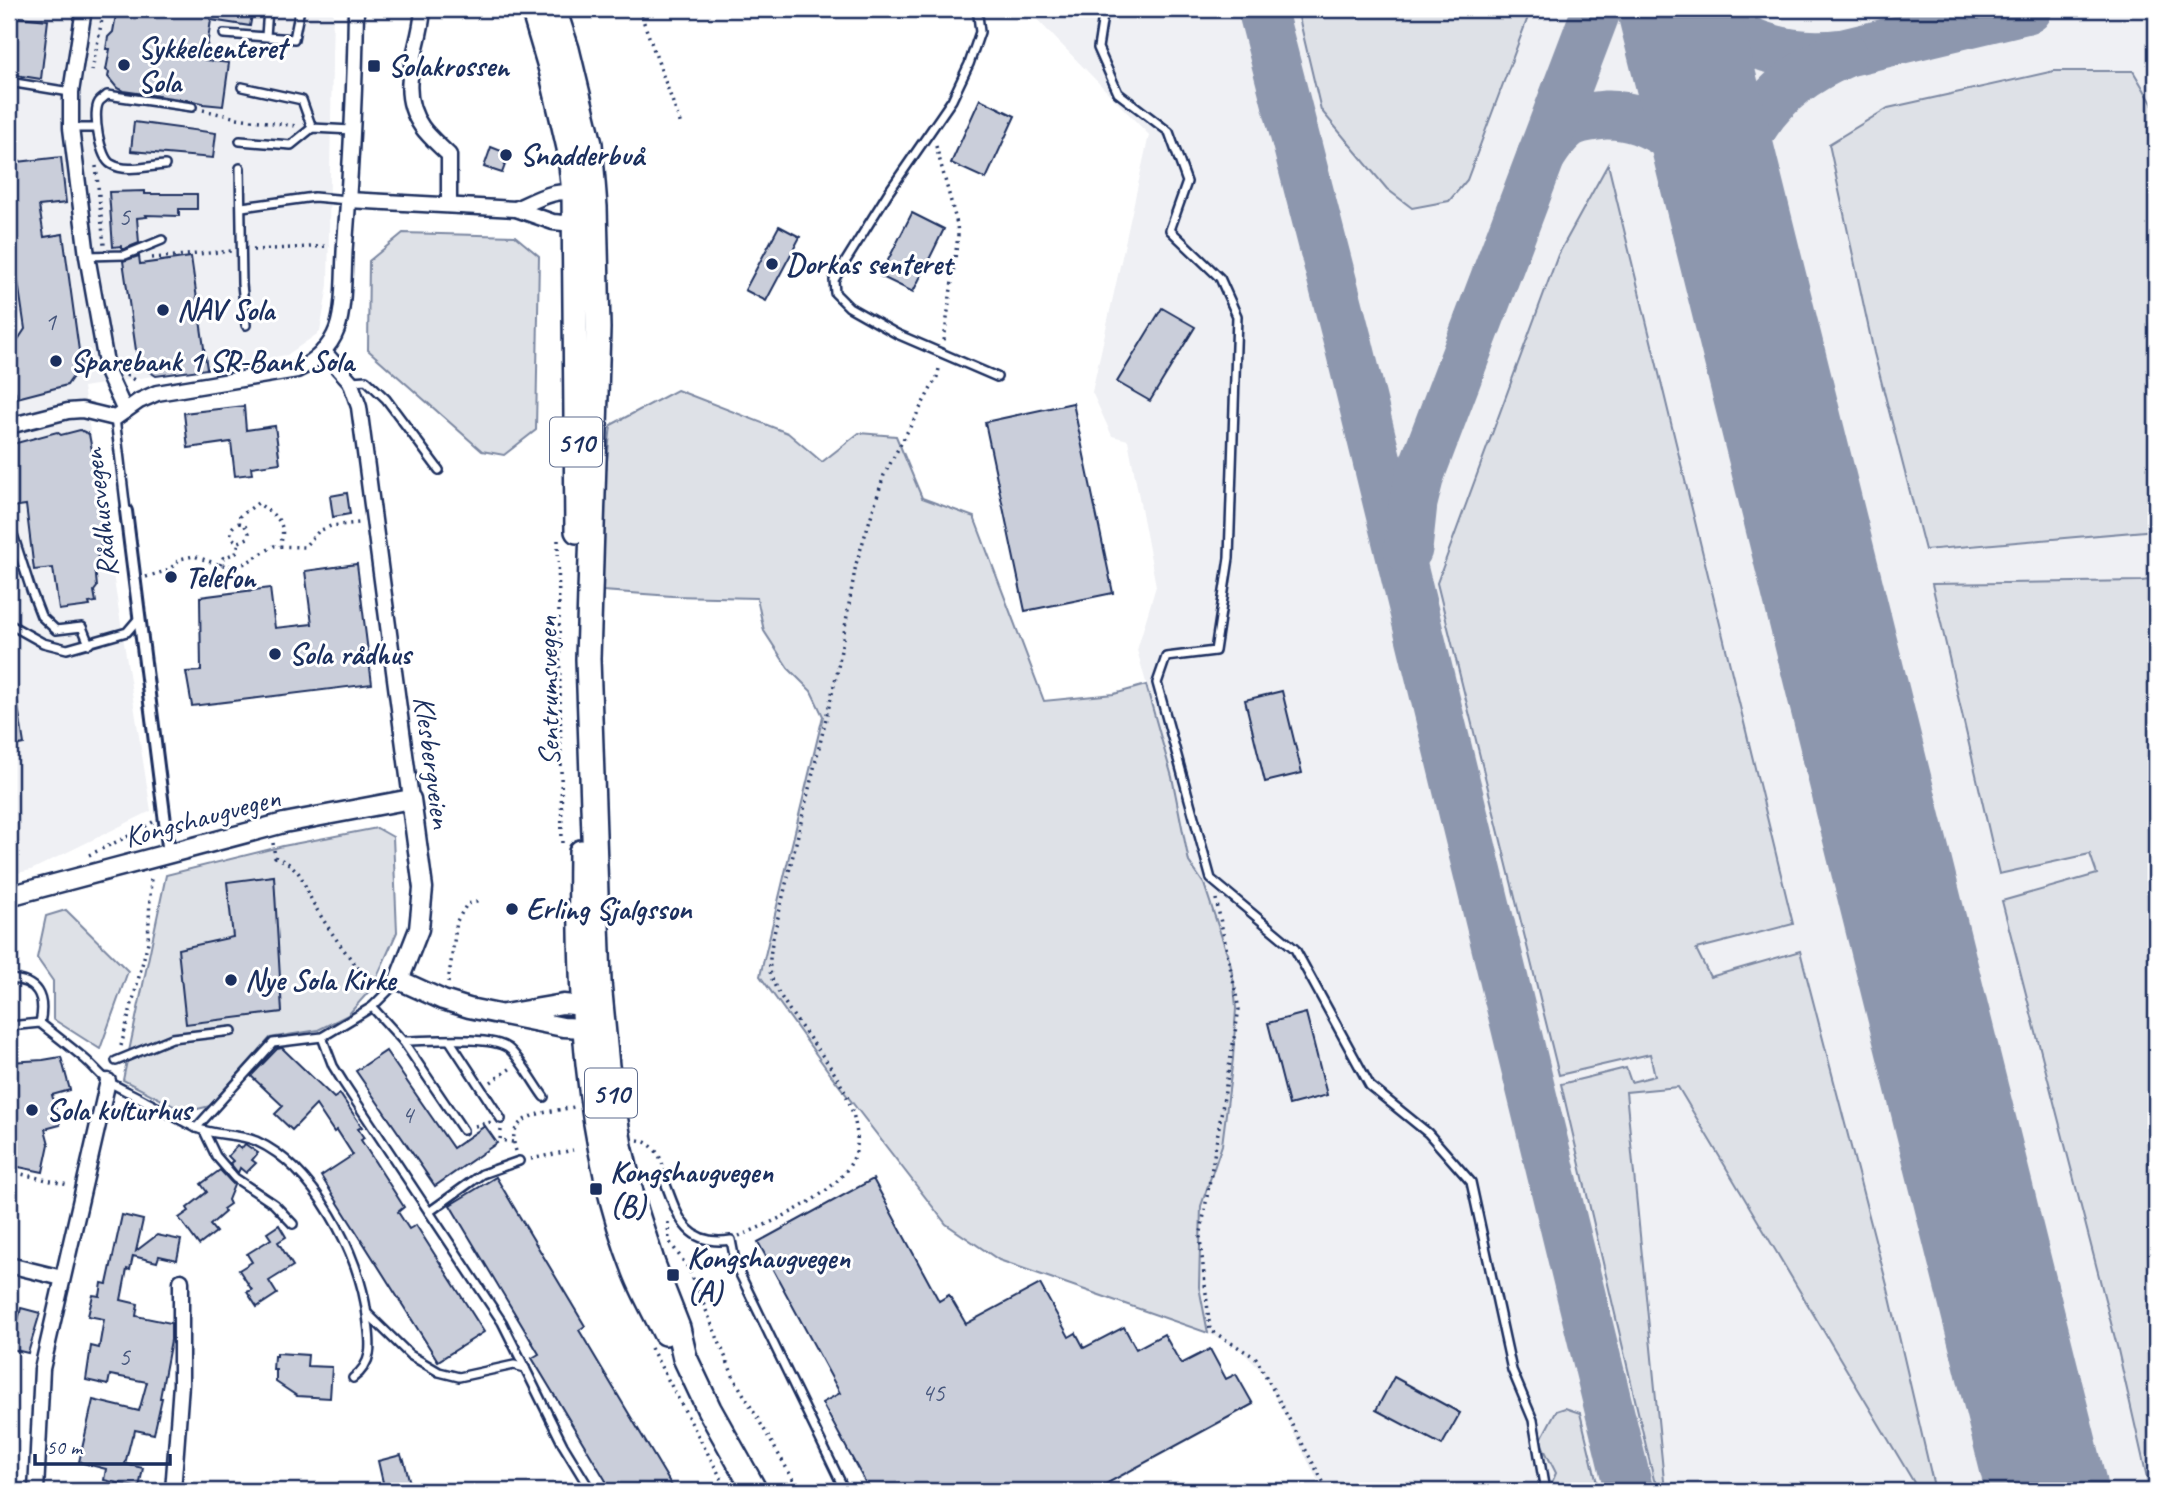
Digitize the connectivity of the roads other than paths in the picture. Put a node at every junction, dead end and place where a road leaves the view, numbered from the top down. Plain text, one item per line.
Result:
1 (84, 9) edge
2 (268, 9) edge
3 (300, 9) edge
4 (356, 9) edge
5 (423, 9) edge
6 (533, 9) edge
7 (554, 9) edge
8 (974, 9) edge
9 (1104, 9) edge
10 (224, 34) dead end
11 (266, 36) junction
12 (9, 82) edge
13 (242, 87) dead end
14 (71, 92) junction
15 (192, 107) road end
16 (71, 128) junction
17 (94, 128) junction
18 (312, 128) junction
19 (352, 130) junction
20 (240, 141) dead end
21 (165, 165) dead end
22 (240, 168) dead end
23 (573, 192) junction
24 (348, 200) junction
25 (449, 205) junction
26 (595, 206) junction
27 (242, 207) junction
28 (516, 209) junction
29 (574, 224) junction
30 (162, 240) dead end
31 (86, 256) junction
32 (246, 325) dead end
33 (323, 351) junction
34 (997, 377) dead end
35 (350, 382) junction
36 (120, 414) junction
37 (9, 426) edge
38 (439, 470) dead end
39 (126, 511) joint
40 (9, 522) edge
41 (139, 618) junction
42 (9, 624) edge
43 (89, 644) junction
44 (411, 799) junction
45 (169, 854) junction
46 (9, 897) edge
47 (9, 979) edge
48 (399, 980) junction
49 (372, 1007) junction
50 (591, 1017) junction
51 (40, 1023) junction
52 (9, 1026) edge
53 (232, 1031) dead end
54 (322, 1037) junction
55 (403, 1041) junction
56 (450, 1041) junction
57 (116, 1061) road end
58 (108, 1081) junction
59 (544, 1097) dead end
60 (501, 1119) road end
61 (200, 1130) junction
62 (463, 1130) road end
63 (519, 1161) road end
64 (665, 1182) road end
65 (429, 1212) junction
66 (293, 1224) dead end
67 (9, 1265) edge
68 (62, 1278) junction
69 (181, 1281) dead end
70 (367, 1313) junction
71 (525, 1368) junction
72 (353, 1378) dead end
73 (36, 1491) edge
74 (173, 1491) edge
75 (592, 1491) edge
76 (755, 1491) edge
77 (845, 1491) edge
78 (1545, 1491) edge

1 - 14 street
2 - 11 lane
3 - 11 lane
4 - 19 street, Rådhusvegen
5 - 25 street
6 - 23 main road, Sentrumsvegen / 510
7 - 26 main road, Sentrumsvegen / 510
8 - 34 lane
9 - 78 lane
10 - 11 lane
12 - 14 lane
13 - 18 lane
14 - 16 street
15 - 17 lane
16 - 17 lane
16 - 31 street
17 - 21 lane
18 - 19 lane
18 - 20 lane
19 - 24 street, Rådhusvegen
22 - 27 lane
23 - 26 street
23 - 28 street
23 - 29 main road, Sentrumsvegen / 510
24 - 25 street
24 - 27 lane
24 - 33 street, Rådhusvegen
25 - 28 street
26 - 29 street
26 - 50 main road, Sentrumsvegen / 510
27 - 32 lane
28 - 29 street
29 - 50 main road, Sentrumsvegen / 510
30 - 31 lane
31 - 36 street
33 - 35 street, Klesbergveien
33 - 36 street, Rådhusvegen
35 - 38 lane
35 - 44 street, Klesbergveien
36 - 37 street
36 - 39 lane, Rådhusvegen
39 - 41 street, Rådhusvegen
40 - 43 lane
41 - 43 lane
41 - 45 street, Rådhusvegen
42 - 43 lane
44 - 45 street, Kongshaugvegen
44 - 48 street, Klesbergveien
45 - 46 street, Kongshaugvegen
47 - 51 lane
48 - 49 lane
48 - 50 street
49 - 54 lane
49 - 55 lane
50 - 76 main road, Sentrumsvegen / 510
51 - 52 lane
51 - 58 lane
53 - 57 lane
54 - 61 lane
54 - 65 lane
55 - 56 lane
55 - 62 lane
56 - 59 lane
56 - 60 lane
58 - 61 lane
58 - 68 street
61 - 66 lane
61 - 70 lane
63 - 65 lane
64 - 77 lane
65 - 71 lane
67 - 68 street
68 - 73 street
69 - 74 street
70 - 71 lane
70 - 72 lane
71 - 75 lane

